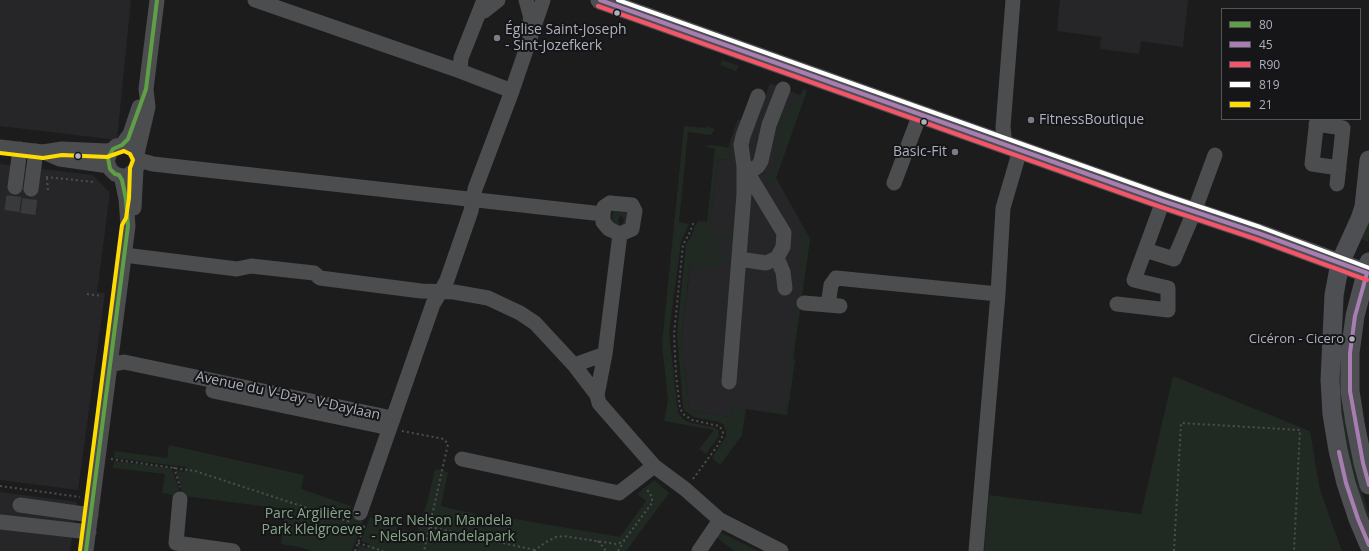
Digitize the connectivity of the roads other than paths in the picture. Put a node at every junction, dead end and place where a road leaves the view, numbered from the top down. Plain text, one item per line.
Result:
1 (157, 0) edge
2 (255, 0) edge
3 (498, 0) edge
4 (526, 0) edge
5 (543, 0) edge
6 (600, 0) edge
7 (1013, 0) edge
8 (484, 5) edge
9 (530, 21) dead end
10 (460, 71) junction
11 (146, 89) junction
12 (783, 89) dead end
13 (512, 91) junction
14 (758, 96) dead end
15 (920, 114) junction
16 (1316, 122) edge
17 (0, 147) edge
18 (1012, 147) junction
19 (117, 148) junction
20 (20, 150) junction
21 (40, 152) junction
22 (1215, 155) dead end
23 (1369, 160) edge
24 (137, 161) junction
25 (1339, 168) junction
26 (746, 170) junction
27 (114, 171) junction
28 (894, 183) dead end
29 (1337, 184) dead end
30 (15, 187) tunnel mouth
31 (31, 189) tunnel mouth
32 (473, 200) junction
33 (1163, 201) junction
34 (1194, 212) junction
35 (603, 214) junction
36 (128, 226) junction
37 (620, 234) junction
38 (1145, 250) junction
39 (124, 256) junction
40 (777, 258) junction
41 (739, 259) junction
42 (1340, 263) junction
43 (1368, 270) edge
44 (785, 288) dead end
45 (441, 291) junction
46 (998, 294) junction
47 (804, 302) dead end
48 (1118, 304) dead end
49 (604, 354) junction
50 (110, 365) junction
51 (574, 365) junction
52 (729, 382) dead end
53 (597, 395) junction
54 (391, 423) junction
55 (462, 459) dead end
56 (654, 466) junction
57 (1368, 477) edge
58 (180, 498) road end
59 (20, 505) dead end
60 (91, 515) junction
61 (720, 520) junction
62 (359, 521) road end
63 (1, 522) edge
64 (89, 532) junction
65 (1369, 545) edge
66 (86, 551) edge
67 (233, 551) edge
68 (699, 551) edge
69 (781, 551) edge
70 (976, 551) edge

1 - 11 street
2 - 10 street
3 - 8 street
4 - 9 street
5 - 13 street
6 - 15 main road
7 - 18 street
8 - 10 street
10 - 13 street
11 - 19 street
11 - 24 street
12 - 26 street
13 - 32 street
14 - 26 street
15 - 18 main road
15 - 28 street
16 - 25 street
16 - 25 street
17 - 20 street
18 - 33 main road
18 - 46 street
19 - 21 street
19 - 24 street
19 - 27 street
20 - 21 street
20 - 30 street
21 - 27 street
21 - 31 street
22 - 34 street
23 - 42 main road
24 - 27 street
24 - 32 street
24 - 36 street
25 - 29 street
26 - 40 street
26 - 41 street
27 - 36 street
32 - 35 street
32 - 45 street
33 - 34 main road
33 - 38 street
34 - 38 street
34 - 42 main road
35 - 37 street
35 - 37 street
36 - 39 street
37 - 49 street
38 - 48 street
39 - 45 street
39 - 50 street
40 - 41 street
40 - 44 street
41 - 52 street
42 - 43 main road
42 - 65 main road
43 - 57 main road
45 - 51 street
45 - 54 street
46 - 47 street
46 - 70 street
49 - 51 street
49 - 53 street
50 - 54 street, Avenue du V-Day - V-Daylaan
50 - 60 street
51 - 53 street
53 - 56 street
54 - 62 street
55 - 56 street
56 - 61 street
58 - 67 street
59 - 60 street
60 - 64 street
61 - 68 street
61 - 69 street
63 - 64 street
64 - 66 street

